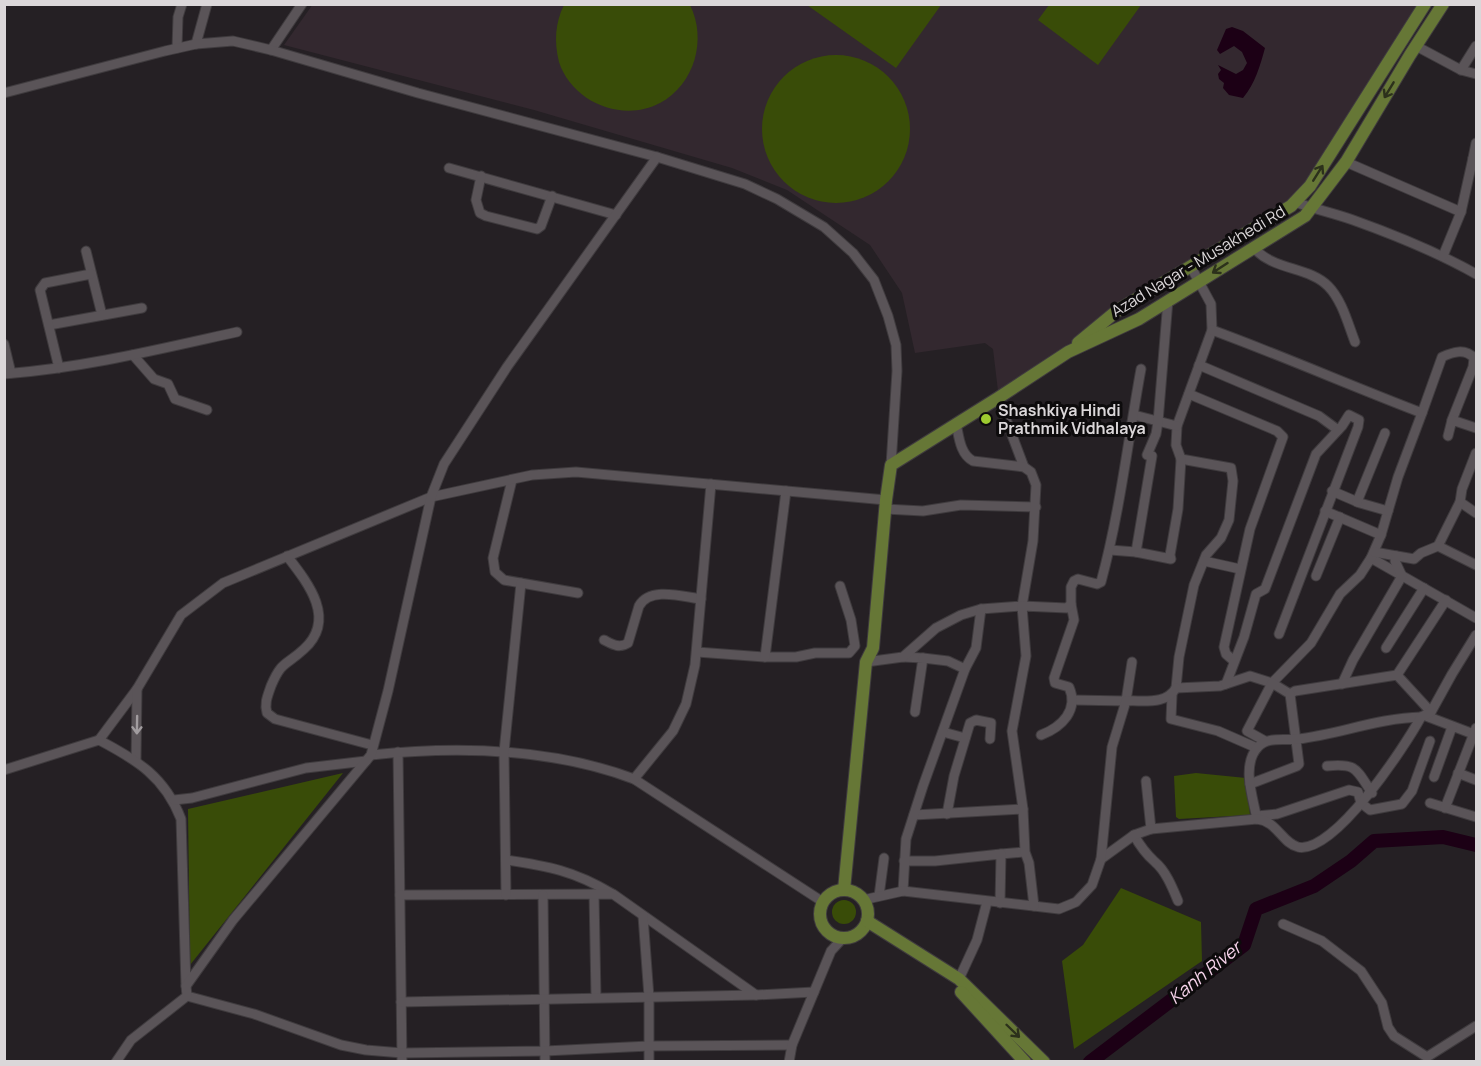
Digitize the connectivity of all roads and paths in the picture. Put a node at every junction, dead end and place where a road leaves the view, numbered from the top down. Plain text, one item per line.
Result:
1 (182, 4) edge
2 (207, 4) edge
3 (302, 4) edge
4 (1425, 4) edge
5 (1443, 4) edge
6 (196, 44) junction
7 (1476, 46) edge
8 (177, 48) junction
9 (1398, 49) junction
10 (271, 50) junction
11 (1413, 50) junction
12 (1461, 70) junction
13 (1476, 74) edge
14 (4, 93) edge
15 (1476, 143) edge
16 (657, 157) junction
17 (1475, 158) edge
18 (1347, 162) junction
19 (449, 168) dead end
20 (481, 176) junction
21 (552, 196) junction
22 (1294, 202) junction
23 (1309, 212) junction
24 (1461, 212) junction
25 (616, 215) junction
26 (1253, 247) junction
27 (86, 251) dead end
28 (1443, 256) junction
29 (1191, 267) junction
30 (91, 274) junction
31 (1476, 274) edge
32 (1199, 282) junction
33 (1168, 300) junction
34 (142, 308) dead end
35 (102, 315) junction
36 (49, 325) junction
37 (1212, 330) junction
38 (237, 332) dead end
39 (1355, 342) dead end
40 (4, 344) edge
41 (1068, 352) junction
42 (133, 355) junction
43 (1199, 364) junction
44 (59, 368) junction
45 (1141, 369) dead end
46 (8, 374) edge
47 (1189, 394) junction
48 (998, 398) junction
49 (207, 410) dead end
50 (1422, 413) junction
51 (1134, 415) junction
52 (1452, 420) junction
53 (1158, 422) junction
54 (956, 423) junction
55 (1177, 426) junction
56 (1476, 428) edge
57 (1338, 430) junction
58 (1385, 433) dead end
59 (1448, 436) dead end
60 (1476, 453) edge
61 (1181, 459) junction
62 (891, 465) junction
63 (1024, 467) junction
64 (512, 480) junction
65 (711, 484) junction
66 (786, 491) junction
67 (1332, 491) junction
68 (431, 497) junction
69 (1357, 502) junction
70 (1460, 502) junction
71 (886, 505) junction
72 (1036, 507) junction
73 (1325, 511) junction
74 (1388, 511) junction
75 (1476, 513) edge
76 (1340, 517) junction
77 (1381, 535) junction
78 (1438, 546) junction
79 (1110, 550) junction
80 (1136, 552) junction
81 (1373, 555) junction
82 (287, 556) junction
83 (1396, 556) junction
84 (1204, 561) junction
85 (1476, 565) edge
86 (1240, 569) junction
87 (1316, 576) dead end
88 (1402, 576) junction
89 (521, 583) junction
90 (840, 586) dead end
91 (1424, 588) junction
92 (578, 593) dead end
93 (701, 599) junction
94 (1446, 600) junction
95 (1071, 604) junction
96 (1022, 606) junction
97 (981, 609) junction
98 (1476, 618) edge
99 (1279, 634) dead end
100 (1476, 635) edge
101 (604, 640) dead end
102 (1386, 648) dead end
103 (696, 652) junction
104 (765, 657) junction
105 (903, 657) junction
106 (923, 658) junction
107 (1234, 661) junction
108 (866, 662) junction
109 (1132, 662) dead end
110 (965, 669) junction
111 (1397, 675) junction
112 (1272, 682) junction
113 (1226, 684) junction
114 (1342, 684) junction
115 (137, 689) junction
116 (1174, 692) junction
117 (1290, 694) junction
118 (1073, 700) junction
119 (1126, 701) junction
120 (915, 712) dead end
121 (1426, 715) junction
122 (1452, 727) junction
123 (943, 732) junction
124 (1476, 732) edge
125 (1041, 735) dead end
126 (965, 738) junction
127 (990, 739) dead end
128 (99, 740) junction
129 (1296, 740) junction
130 (1265, 741) junction
131 (1430, 741) dead end
132 (1257, 747) junction
133 (398, 752) junction
134 (504, 752) junction
135 (370, 754) junction
136 (136, 761) junction
137 (1327, 766) dead end
138 (4, 770) edge
139 (1458, 773) junction
140 (1434, 777) dead end
141 (634, 779) junction
142 (1476, 780) edge
143 (1146, 781) dead end
144 (1250, 784) junction
145 (1372, 793) junction
146 (174, 800) junction
147 (1361, 803) junction
148 (1430, 803) dead end
149 (1445, 808) junction
150 (1023, 809) junction
151 (947, 814) junction
152 (914, 815) junction
153 (1476, 817) edge
154 (1257, 818) junction
155 (1151, 829) junction
156 (1134, 835) junction
157 (1024, 852) junction
158 (1001, 854) junction
159 (884, 858) dead end
160 (1101, 859) junction
161 (506, 860) junction
162 (904, 861) junction
163 (844, 890) junction
164 (903, 891) junction
165 (594, 894) junction
166 (613, 894) junction
167 (400, 895) junction
168 (506, 895) junction
169 (543, 895) junction
170 (879, 896) junction
171 (863, 900) junction
172 (1178, 901) dead end
173 (823, 902) junction
174 (987, 902) junction
175 (1000, 903) junction
176 (1034, 906) junction
177 (644, 916) junction
178 (866, 923) junction
179 (1283, 924) dead end
180 (842, 939) junction
181 (959, 979) junction
182 (187, 991) junction
183 (814, 992) junction
184 (756, 995) junction
185 (596, 997) junction
186 (649, 997) junction
187 (544, 999) junction
188 (401, 1002) junction
189 (1476, 1026) edge
190 (792, 1045) junction
191 (649, 1046) junction
192 (545, 1051) junction
193 (402, 1057) edge
194 (1432, 1059) edge
195 (116, 1062) edge
196 (545, 1062) edge
197 (649, 1062) edge
198 (789, 1062) edge
199 (1024, 1062) edge
200 (1044, 1062) edge

1 - 8 street
2 - 6 street
3 - 10 street
4 - 9 main road
5 - 11 main road
6 - 8 street
6 - 10 street
7 - 12 street
8 - 14 street
9 - 11 street
22 -> 9 main road
10 - 16 street
11 - 12 street
11 -> 18 main road
12 - 13 street
15 - 17 street
16 - 25 street
16 - 62 street
17 - 24 street
18 - 23 main road
18 - 24 street
19 - 20 street
20 - 21 street
20 - 21 street
21 - 25 street
22 - 23 street
22 - 29 main road
23 - 26 main road, Azad Nagar - Musakhedi Rd
23 - 28 street
24 - 28 street
25 - 68 street
26 -> 32 main road, Azad Nagar - Musakhedi Rd
26 - 39 street
27 - 30 street
28 - 31 street
29 - 32 street
29 - 41 main road
30 - 35 street
30 - 36 street
32 - 33 main road, Azad Nagar - Musakhedi Rd
32 - 37 street
33 - 41 main road, Azad Nagar - Musakhedi Rd
33 - 53 street
34 - 35 street
35 - 36 street
36 - 44 street
37 - 43 street
37 - 50 street
38 - 42 street
40 - 46 street
41 - 48 main road, Azad Nagar - Musakhedi Rd
42 - 44 street
42 - 49 street
43 - 47 street
43 - 57 street
44 - 46 street
45 - 51 street
47 - 55 street
47 - 86 street
48 - 54 main road, Azad Nagar - Musakhedi Rd
48 - 63 street
50 - 52 street
50 - 74 street
51 - 53 street
51 - 79 street
52 - 56 street
52 - 59 street
53 - 55 street
53 - 80 street
54 - 62 main road, Azad Nagar - Musakhedi Rd
54 - 63 street
55 - 61 street
57 - 67 street
57 - 107 street
58 - 69 street
60 - 70 street
61 - 80 street
61 - 84 street
62 - 71 main road
63 - 72 street
64 - 65 street
64 - 68 street
64 - 89 street
65 - 66 street
65 - 93 street
66 - 71 street
66 - 104 street
67 - 69 street
67 - 73 street
68 - 82 street
68 - 135 street
69 - 74 street
70 - 75 street
70 - 78 street
71 - 72 street
71 - 108 main road
72 - 96 street
73 - 76 street
73 - 99 street
74 - 77 street
76 - 77 street
76 - 87 street
77 - 81 street
78 - 83 street
78 - 85 street
79 - 80 street
79 - 95 street
81 - 83 street
81 - 88 street
81 - 112 street
82 - 115 street
82 - 135 street
83 - 88 street
84 - 86 street
84 - 116 street
86 - 107 street
88 - 91 street
88 - 114 street
89 - 92 street
89 - 134 street
90 - 104 street
91 - 94 street
91 - 102 street
93 - 101 street
93 - 103 street
94 - 98 street
94 - 111 street
95 - 96 street
95 - 118 street
96 - 97 street
96 - 150 street
97 - 105 street
97 - 110 street
100 - 121 street
103 - 104 street
103 - 141 street
105 - 106 street
105 - 108 street
106 - 110 street
106 - 120 street
107 - 113 street
108 - 163 main road
109 - 119 street
110 - 123 street
111 - 114 street
111 - 121 street
112 - 113 street
112 - 117 street
112 - 130 street
113 - 116 street
114 - 117 street
115 - 128 street
115 -> 136 street
116 - 119 street
116 - 132 street
117 - 129 street
118 - 119 street
118 - 125 street
119 - 160 street
121 - 122 street
121 - 129 street
121 - 145 street
122 - 124 street
122 - 140 street
123 - 126 street
123 - 152 street
124 - 139 street
126 - 127 street
126 - 151 street
128 - 136 street
128 - 138 street
129 - 130 street
129 - 144 street
130 - 132 street
131 - 147 street
132 - 144 street
133 - 134 street
133 - 135 street
133 - 167 street
134 - 141 street
134 - 161 street
135 - 146 street
135 - 182 street
136 - 146 street
137 - 145 street
139 - 142 street
139 - 149 street
141 - 173 street
143 - 155 street
144 - 154 street
145 - 147 street
146 - 182 street
147 - 154 street
147 - 154 street
148 - 149 street
149 - 153 street
150 - 151 street
150 - 157 street
151 - 152 street
152 - 162 street
154 - 155 street
155 - 156 street
156 - 160 street
156 - 172 street
157 - 158 street
157 - 176 street
158 - 162 street
158 - 175 street
159 - 170 street
160 - 176 street
161 - 166 street
161 - 168 street
162 - 164 street
163 - 171 main road
163 - 173 main road
164 - 170 street
164 - 174 street
165 - 166 street
165 - 169 street
165 - 185 street
166 - 177 street
167 - 168 street
167 - 188 street
168 - 169 street
169 - 187 street
170 - 171 street
171 - 178 main road
173 - 180 main road
174 - 175 street
174 - 181 street
175 - 176 street
177 - 184 street
177 - 186 street
178 - 180 main road
178 - 181 main road
178 - 199 main road
179 - 194 street
180 - 183 street
181 -> 200 main road
182 - 193 street
182 - 195 street
183 - 184 street
183 - 190 street
184 - 186 street
185 - 186 street
185 - 187 street
186 - 191 street
187 - 188 street
187 - 192 street
188 - 193 street
189 - 194 street
190 - 191 street
190 - 198 street
191 - 192 street
191 - 197 street
192 - 193 street
192 - 196 street

